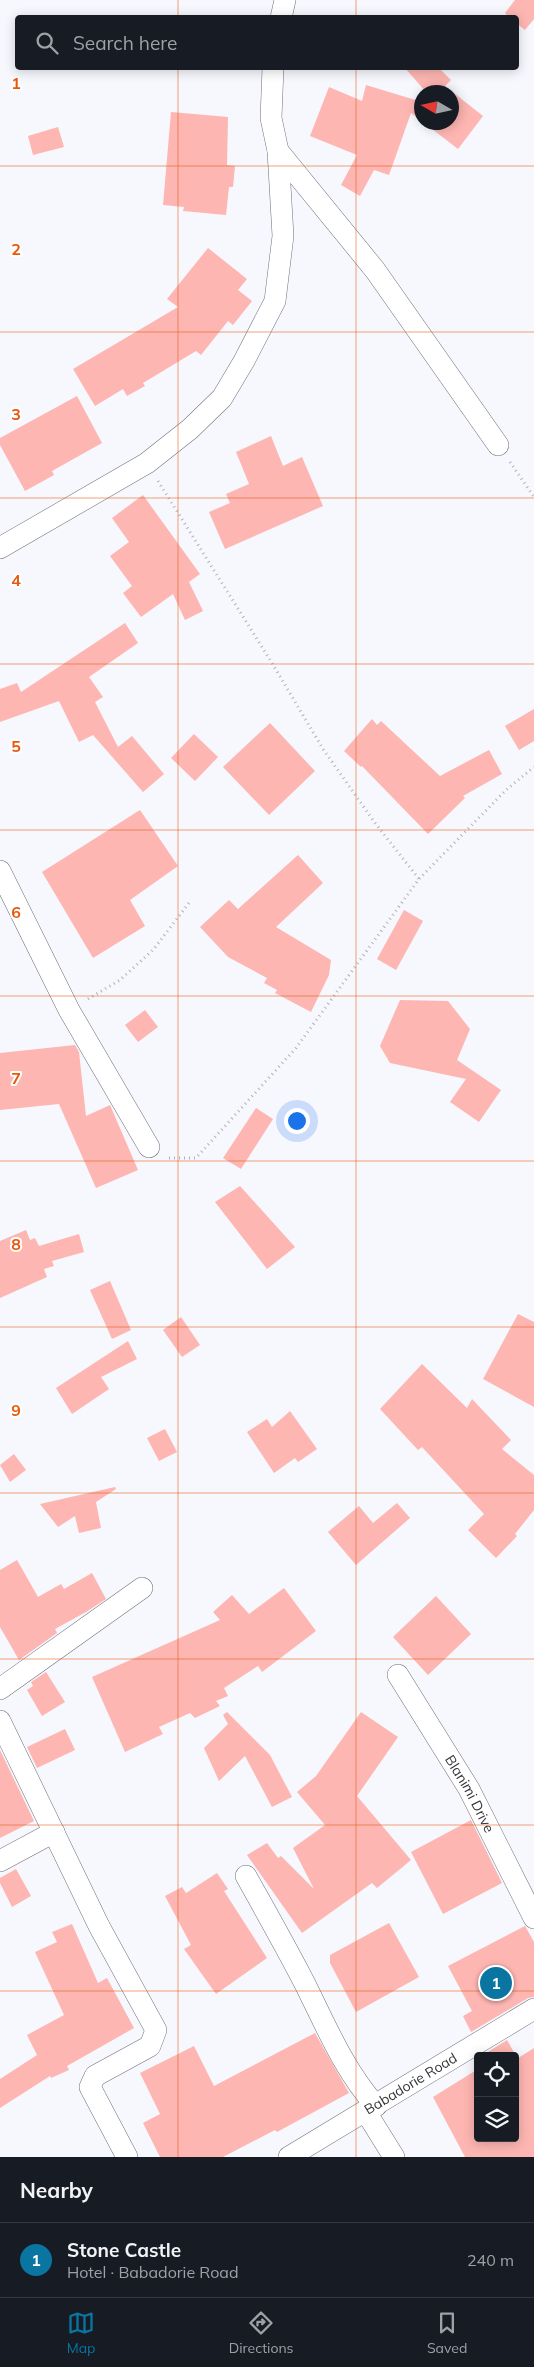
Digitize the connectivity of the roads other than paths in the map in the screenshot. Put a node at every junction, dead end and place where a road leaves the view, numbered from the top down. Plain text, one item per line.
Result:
1 (285, 0) edge
2 (282, 15) edge
3 (273, 70) edge
4 (278, 151) junction
5 (498, 445) road end
6 (1, 545) edge
7 (0, 871) edge
8 (149, 1147) road end
9 (142, 1588) dead end
10 (398, 1675) dead end
11 (0, 1689) edge
12 (0, 1721) edge
13 (54, 1832) junction
14 (0, 1861) edge
15 (246, 1876) dead end
16 (534, 1918) edge
17 (534, 2009) edge
18 (371, 2109) junction
19 (127, 2157) edge
20 (288, 2157) edge
21 (394, 2157) edge

1 - 2 street
3 - 4 street
4 - 5 street
4 - 6 street
7 - 8 street
9 - 11 street
10 - 16 street, Blanimi Drive
12 - 13 street
13 - 14 street
13 - 19 street
15 - 18 street
17 - 18 street, Babadorie Road
18 - 20 street, Babadorie Road
18 - 21 street

